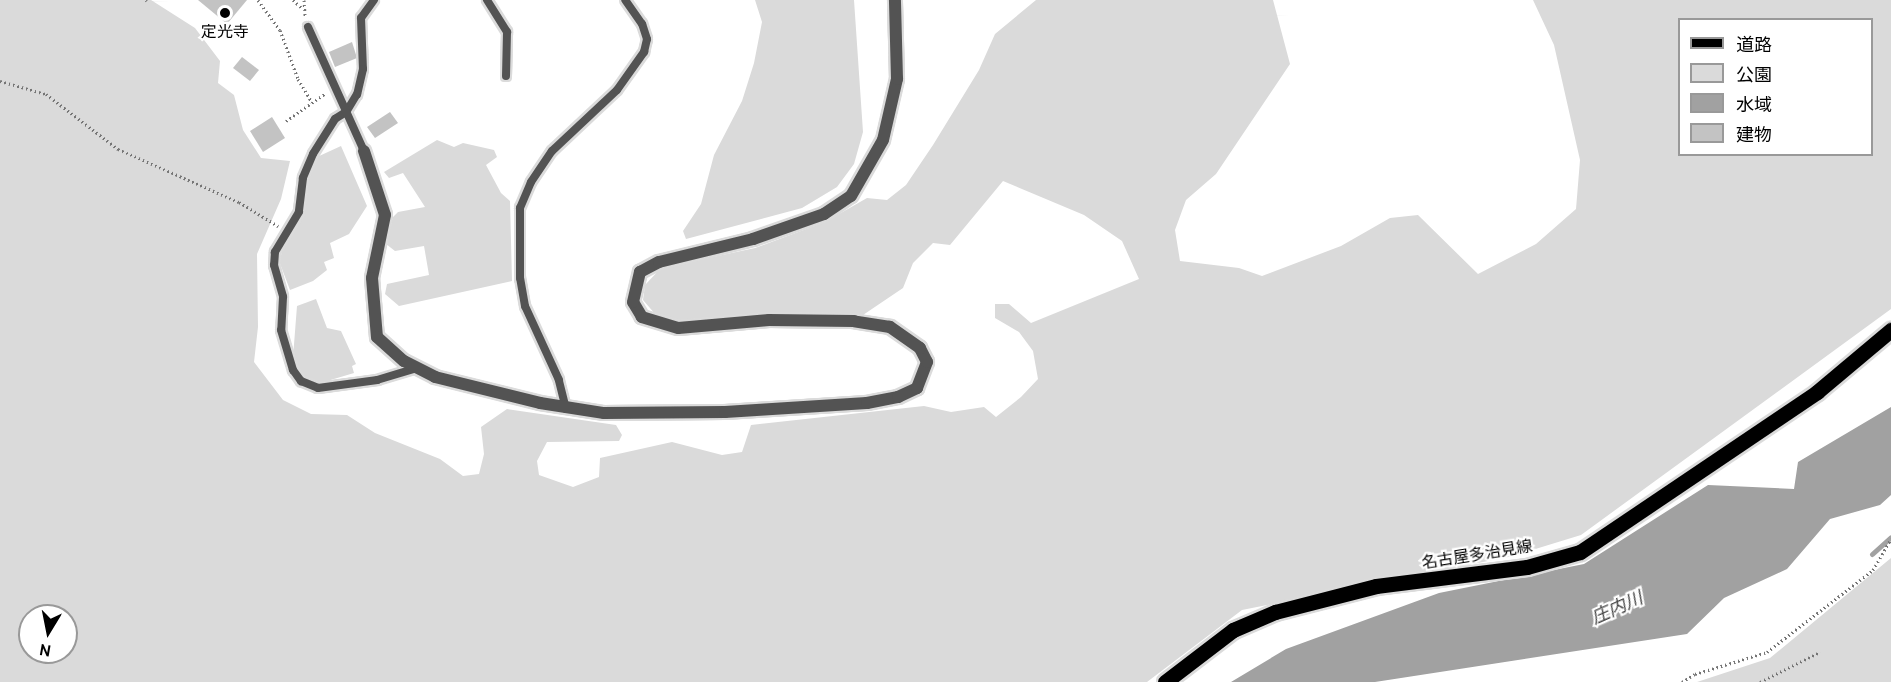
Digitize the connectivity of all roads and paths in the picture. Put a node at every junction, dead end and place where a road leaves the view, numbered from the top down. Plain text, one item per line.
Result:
1 (258, 0) edge
2 (293, 0) edge
3 (374, 0) edge
4 (487, 0) edge
5 (625, 0) edge
6 (895, 0) edge
7 (304, 9) dead end
8 (308, 27) dead end
9 (507, 76) dead end
10 (0, 81) edge
11 (335, 87) junction
12 (312, 102) junction
13 (346, 112) junction
14 (286, 121) dead end
15 (364, 151) joint
16 (290, 233) junction
17 (1891, 330) edge
18 (417, 368) junction
19 (566, 408) junction
20 (1891, 539) edge
21 (1820, 652) dead end
22 (1165, 682) edge
23 (1682, 682) edge
24 (1761, 682) edge

1 - 12 path
2 - 7 path
3 - 13 lane
4 - 9 lane
5 - 19 lane
6 - 19 street
8 - 11 lane
10 - 16 path
11 - 12 path
11 - 13 lane
12 - 14 path
13 - 15 lane
13 - 16 lane
15 - 18 street
16 - 18 lane
17 - 22 main road, 名古屋多治見線
18 - 19 street
20 - 23 path
21 - 24 path

